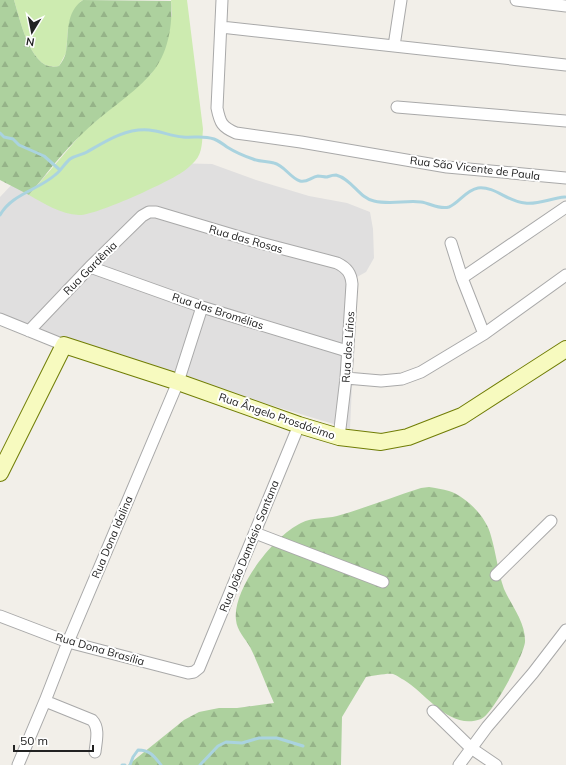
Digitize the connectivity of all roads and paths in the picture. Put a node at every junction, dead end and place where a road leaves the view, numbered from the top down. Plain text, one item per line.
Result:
1 (222, 0) edge
2 (400, 0) edge
3 (516, 0) edge
4 (566, 6) edge
5 (221, 27) junction
6 (394, 46) junction
7 (566, 65) edge
8 (397, 107) dead end
9 (566, 121) edge
10 (566, 178) edge
11 (566, 207) edge
12 (156, 212) joint
13 (451, 243) dead end
14 (337, 263) joint
15 (90, 267) junction
16 (566, 275) edge
17 (462, 278) junction
18 (202, 307) junction
19 (0, 319) edge
20 (29, 331) junction
21 (484, 334) junction
22 (64, 345) junction
23 (566, 349) edge
24 (347, 351) junction
25 (346, 378) junction
26 (178, 382) junction
27 (299, 425) junction
28 (339, 437) junction
29 (0, 473) edge
30 (551, 521) dead end
31 (255, 533) junction
32 (496, 575) dead end
33 (383, 582) dead end
34 (0, 616) edge
35 (566, 630) edge
36 (68, 642) junction
37 (199, 668) joint
38 (45, 701) junction
39 (433, 711) dead end
40 (471, 748) junction
41 (95, 752) dead end
42 (18, 765) edge
43 (459, 765) edge
44 (496, 765) edge

1 - 5 street
2 - 6 street
3 - 4 street
5 - 6 street
5 - 10 street, Rua São Vicente de Paula
6 - 7 street
8 - 9 street
11 - 17 street
12 - 14 street, Rua das Rosas
12 - 15 street, Rua Gardênia
13 - 17 street
14 - 24 street, Rua dos Lírios
15 - 18 street, Rua das Bromélias
15 - 20 street, Rua Gardênia
16 - 21 street
17 - 21 street
18 - 24 street, Rua das Bromélias
18 - 26 street, Rua Dona Idalina
19 - 20 street, Rua Ângelo Prosdócimo
20 - 22 street, Rua Ângelo Prosdócimo
21 - 25 street
22 - 26 street, Rua Ângelo Prosdócimo
22 - 29 street
23 - 28 street, Rua Ângelo Prosdócimo
24 - 25 street, Rua dos Lírios
25 - 28 street, Rua dos Lírios
26 - 27 street, Rua Ângelo Prosdócimo
26 - 36 street, Rua Dona Idalina
27 - 28 street, Rua Ângelo Prosdócimo
27 - 31 street, Rua João Damásio Santana
30 - 32 street
31 - 33 street
31 - 37 street, Rua João Damásio Santana
34 - 36 street, Rua Dona Brasília
35 - 40 street
36 - 37 street, Rua Dona Brasília
36 - 38 street, Rua Dona Idalina
38 - 41 street
38 - 42 street, Rua Dona Idalina
39 - 40 street
40 - 43 street
40 - 44 street

